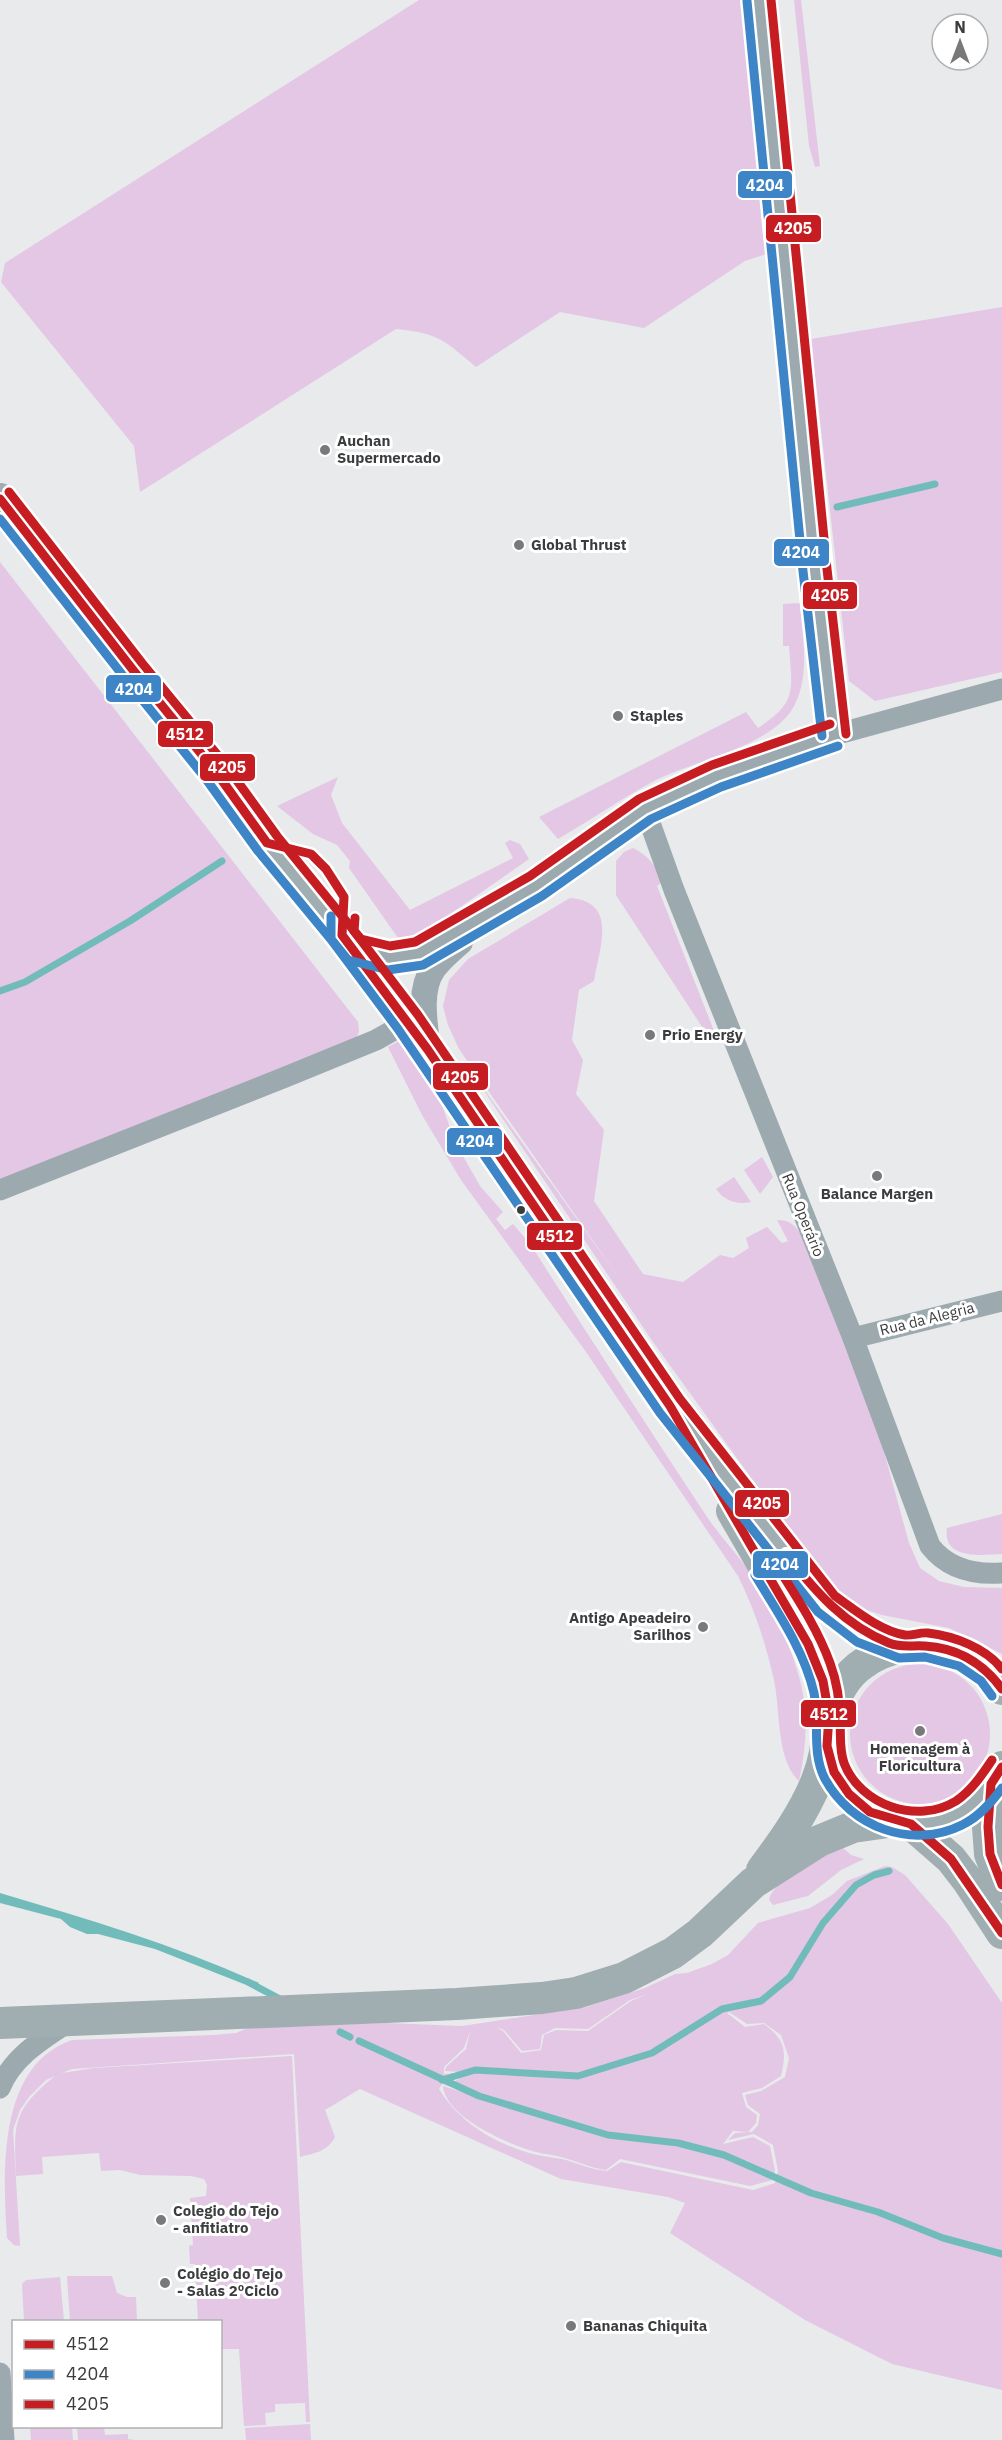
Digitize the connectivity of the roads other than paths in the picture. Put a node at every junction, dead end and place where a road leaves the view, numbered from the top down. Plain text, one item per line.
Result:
1 (759, 0) edge
2 (0, 499) edge
3 (1002, 688) edge
4 (834, 735) junction
5 (645, 809) junction
6 (486, 916) junction
7 (354, 950) junction
8 (408, 1022) junction
9 (428, 1050) junction
10 (0, 1190) edge
11 (1002, 1301) edge
12 (853, 1338) junction
13 (670, 1406) junction
14 (1002, 1573) edge
15 (903, 1647) junction
16 (990, 1668) edge
17 (1002, 1689) edge
18 (829, 1715) junction
19 (827, 1746) junction
20 (996, 1775) edge
21 (903, 1823) junction
22 (753, 1883) junction
23 (1002, 1885) edge
24 (1002, 1933) edge
25 (74, 2019) junction
26 (0, 2023) edge
27 (0, 2088) edge
28 (0, 2373) edge
29 (4, 2440) edge

1 - 4 street
2 - 7 main road
3 - 4 street
4 - 5 street
5 - 6 street
5 - 12 street, Rua Operário
6 - 7 street
6 - 9 street
7 - 8 main road
8 - 9 main road
8 - 10 street
9 - 13 main road
11 - 12 street, Rua da Alegria
12 - 14 street, Rua Operário
13 - 15 main road
13 - 18 main road
15 - 16 main road
15 - 18 main road
16 - 17 main road
18 - 19 main road
19 - 21 main road
19 - 22 main road
20 - 21 main road
20 - 23 main road
21 - 22 main road
21 - 24 main road
22 - 25 main road
25 - 26 main road
25 - 27 street
28 - 29 street

